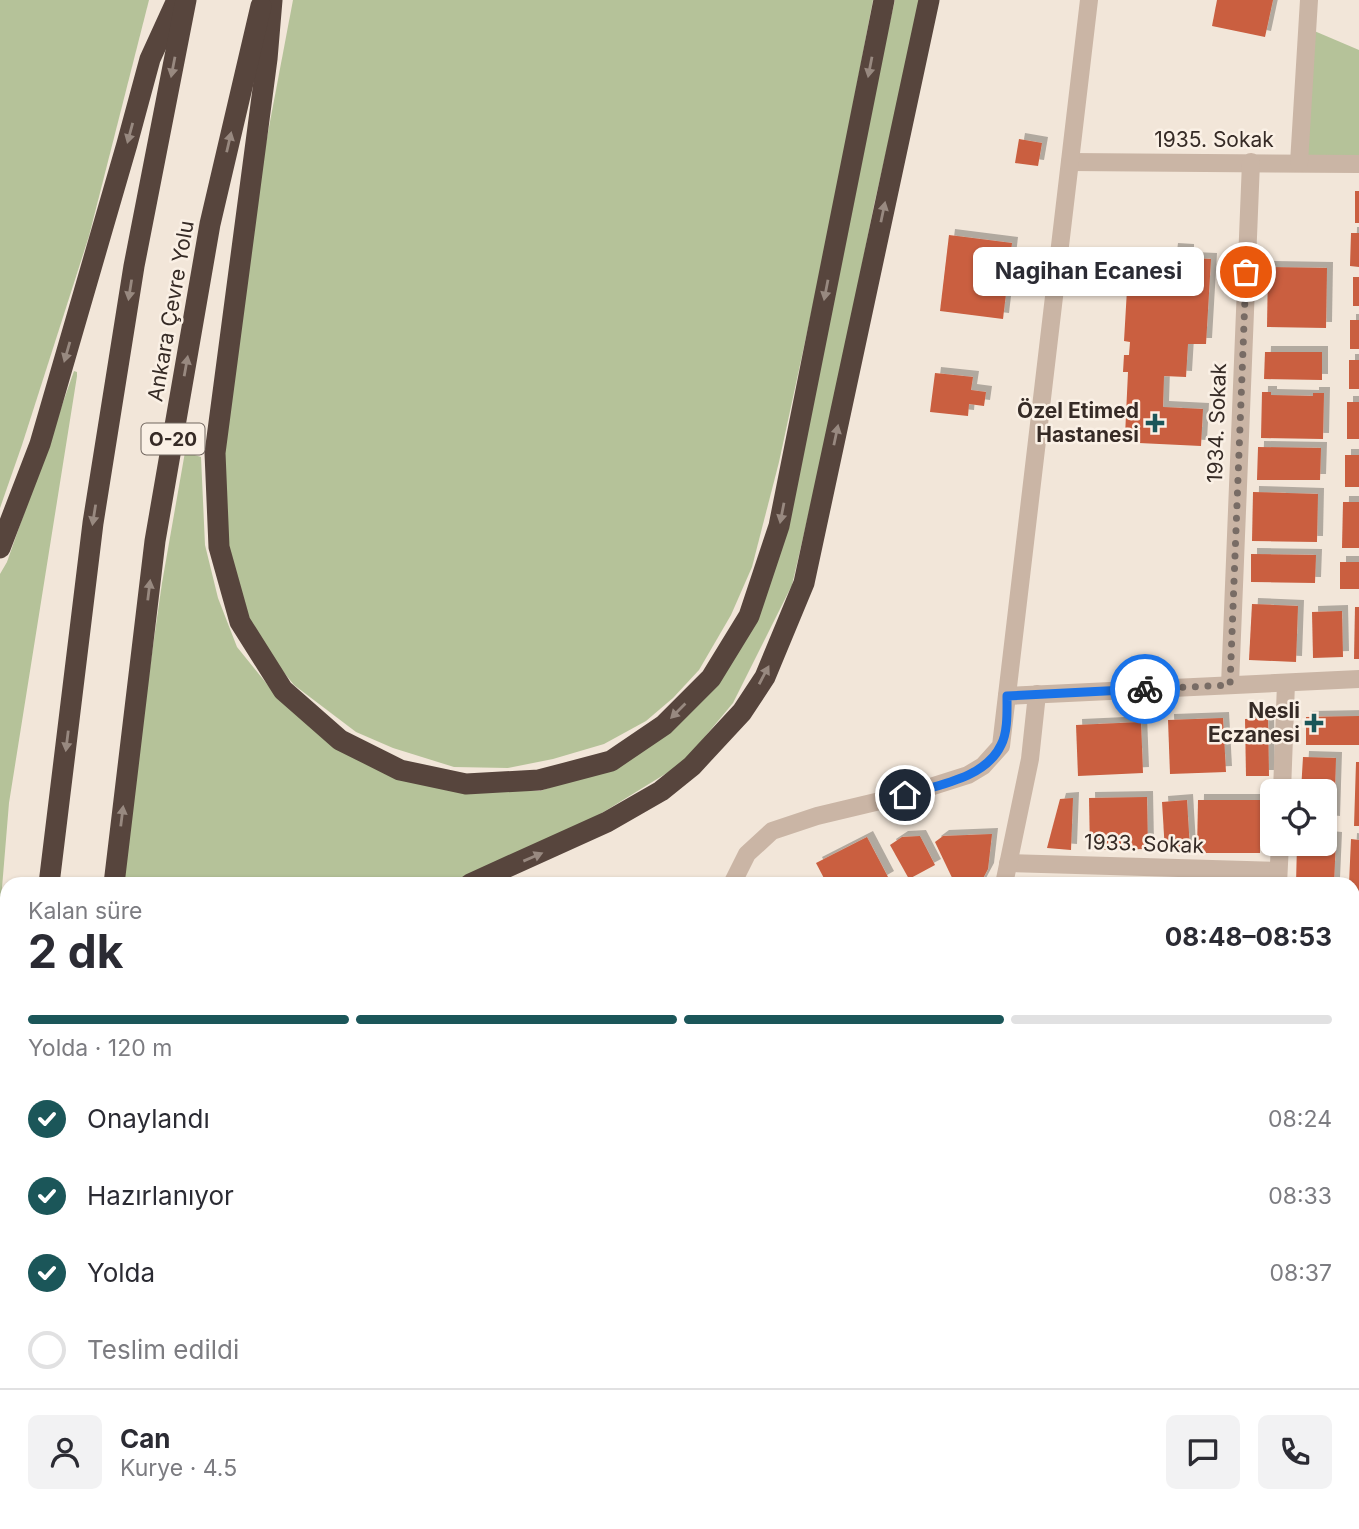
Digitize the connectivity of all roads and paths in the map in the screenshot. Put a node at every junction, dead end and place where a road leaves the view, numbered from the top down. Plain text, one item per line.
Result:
1 (177, 0) edge
2 (187, 0) edge
3 (262, 0) edge
4 (272, 0) edge
5 (884, 0) edge
6 (929, 0) edge
7 (1089, 0) edge
8 (1309, 0) edge
9 (1070, 162) junction
10 (1251, 162) junction
11 (1300, 163) junction
12 (1359, 164) edge
13 (0, 548) edge
14 (1359, 679) edge
15 (1286, 683) junction
16 (1230, 685) junction
17 (1037, 694) junction
18 (1007, 696) junction
19 (1282, 779) edge
20 (1279, 856) edge
21 (1008, 863) junction
22 (50, 877) edge
23 (115, 877) edge
24 (485, 877) edge
25 (735, 877) edge
26 (1005, 877) edge
27 (1278, 877) edge

1 -> 13 highway
2 -> 22 highway, Ankara Çevre Yolu
23 -> 3 highway, Ankara Çevre Yolu / O-20
5 -> 4 highway
24 -> 6 highway
7 - 9 street
8 - 11 street
9 - 10 street, 1935. Sokak
9 - 18 street
10 - 11 street, 1935. Sokak
10 - 16 street, 1934. Sokak
11 - 12 street, 1935. Sokak
14 - 15 street
15 - 16 street
15 - 19 street
16 - 17 street
17 - 18 street
17 - 21 street
18 - 25 street
20 - 27 street
21 - 26 street
21 - 27 street, 1933. Sokak

